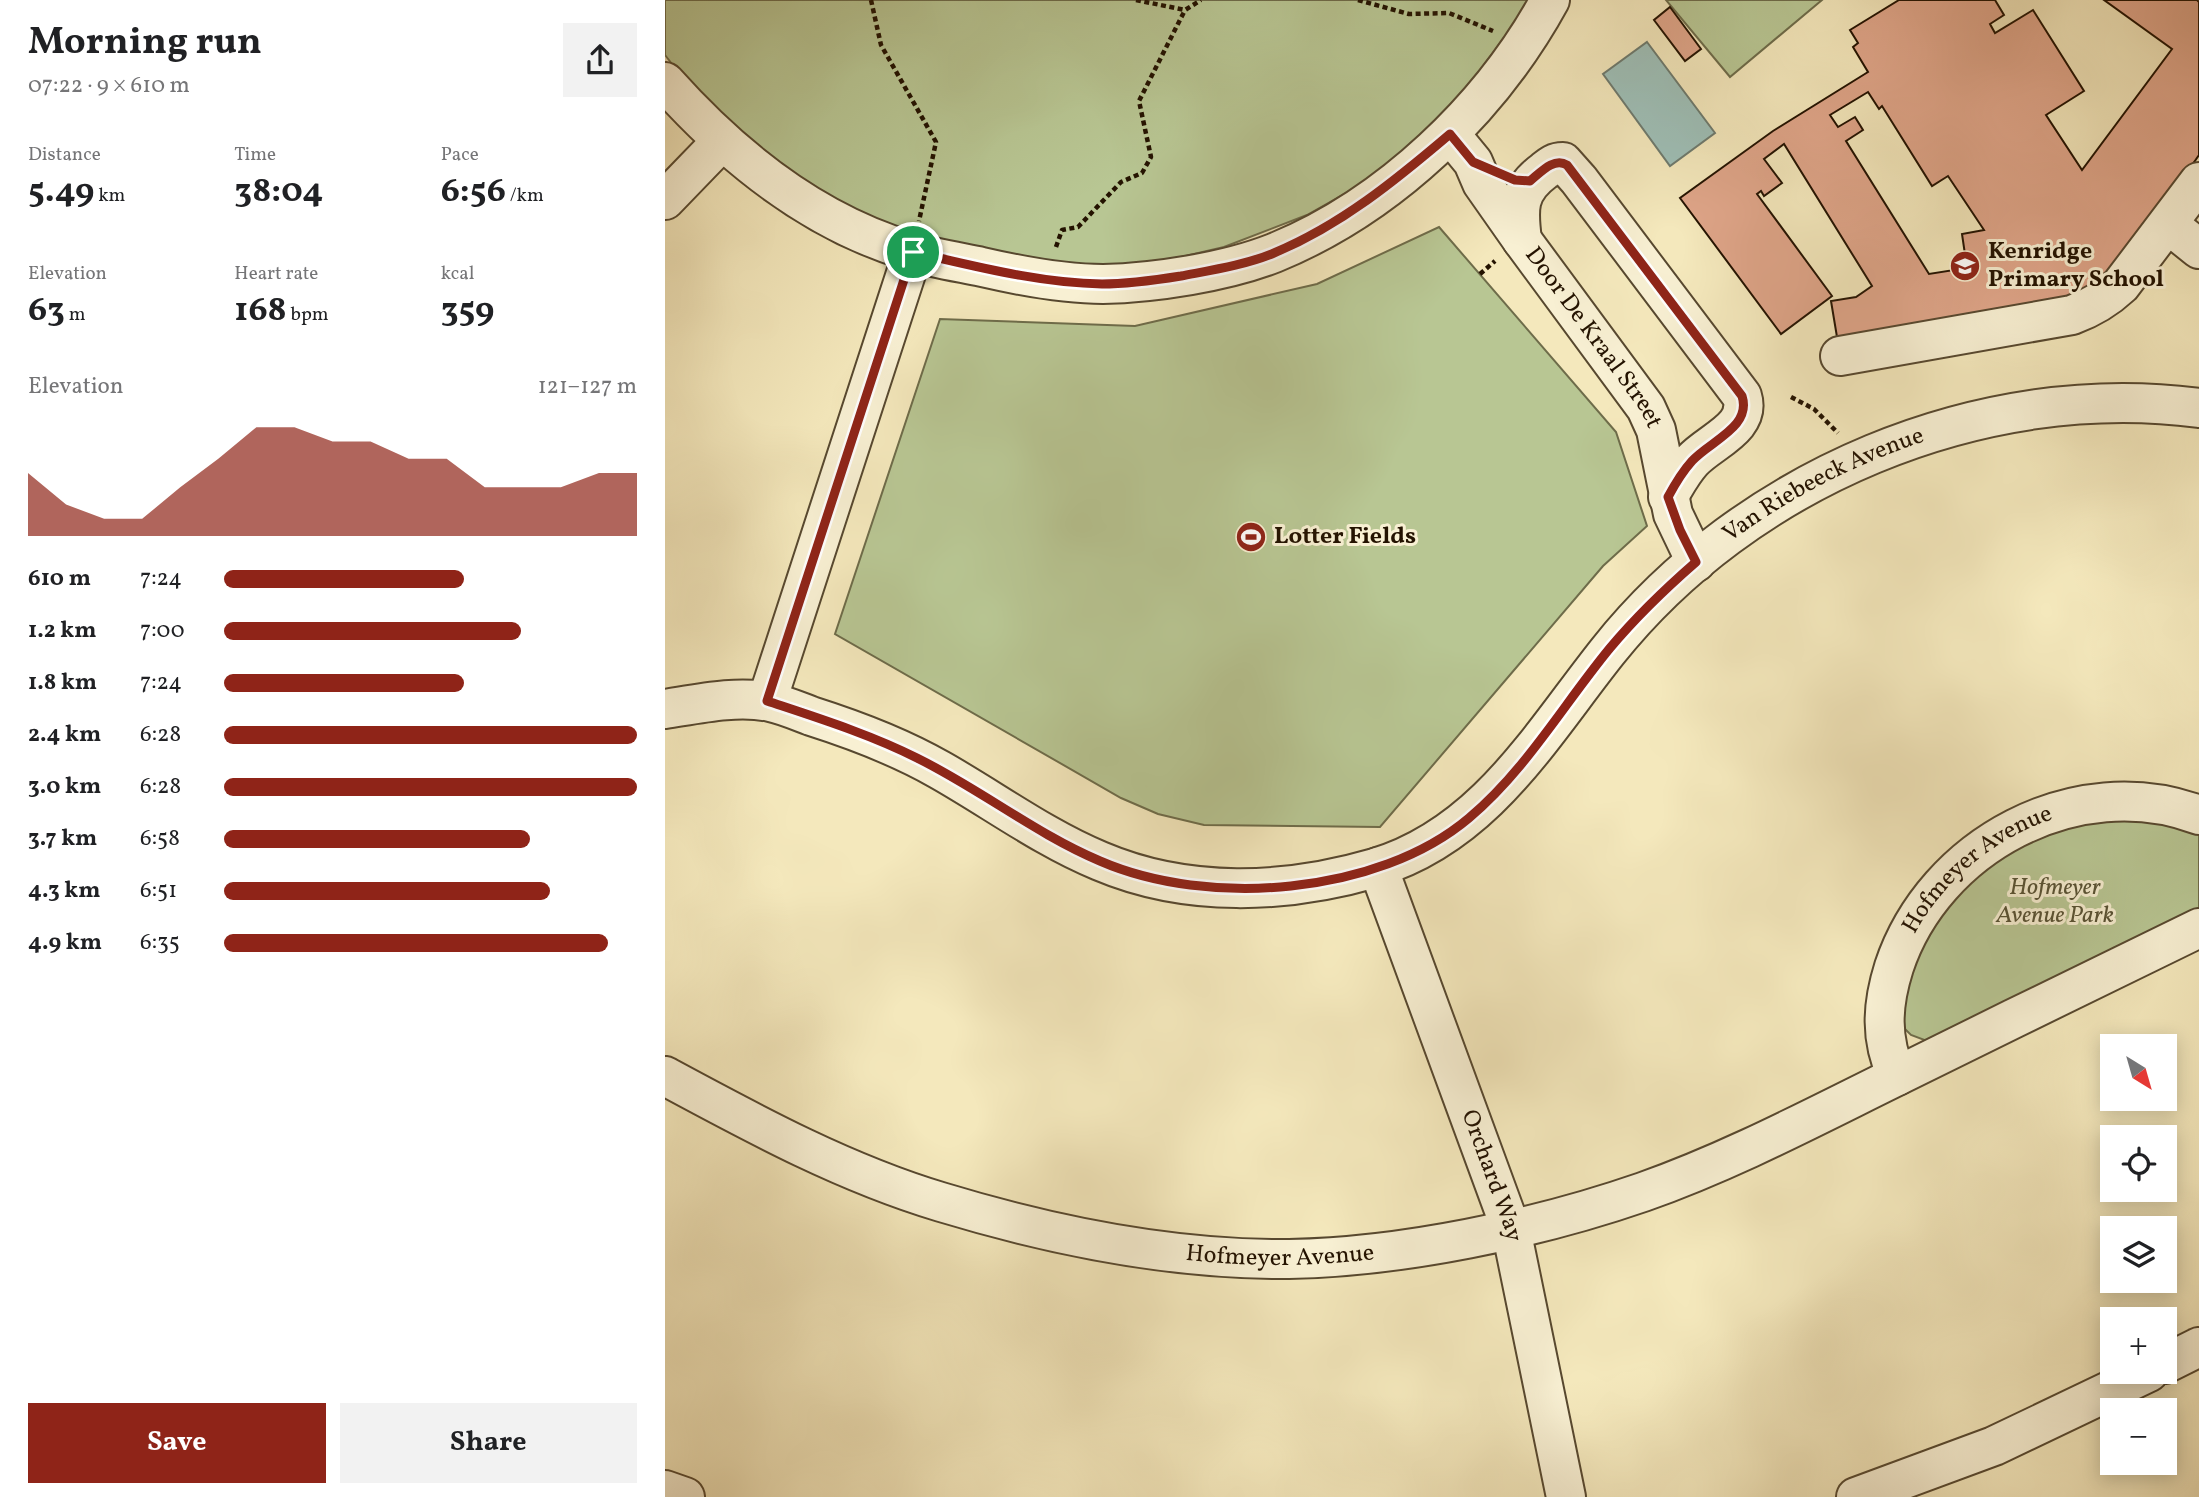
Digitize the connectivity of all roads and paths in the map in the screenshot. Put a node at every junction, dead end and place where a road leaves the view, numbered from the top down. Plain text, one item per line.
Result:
1 (871, 0) edge
2 (1136, 0) edge
3 (1201, 0) edge
4 (1357, 0) edge
5 (1549, 0) edge
6 (1185, 10) junction
7 (1502, 37) dead end
8 (665, 82) edge
9 (722, 141) junction
10 (1462, 148) junction
11 (1530, 181) junction
12 (2199, 182) edge
13 (665, 200) edge
14 (2168, 223) junction
15 (2199, 249) edge
16 (1509, 250) junction
17 (913, 252) junction
18 (1480, 274) dead end
19 (1045, 279) junction
20 (1840, 356) dead end
21 (1791, 397) dead end
22 (2199, 408) edge
23 (1838, 433) dead end
24 (1677, 456) junction
25 (1696, 562) junction
26 (767, 701) junction
27 (665, 709) edge
28 (2199, 815) edge
29 (1378, 867) junction
30 (2199, 928) edge
31 (665, 1076) edge
32 (1897, 1076) junction
33 (1511, 1228) junction
34 (2199, 1347) edge
35 (2177, 1358) edge
36 (2124, 1384) edge
37 (665, 1490) edge
38 (1859, 1496) edge
39 (685, 1497) edge
40 (1566, 1497) edge

1 - 17 path
2 - 6 path
3 - 6 path
4 - 7 path
5 - 10 street
6 - 19 path
8 - 9 street
9 - 13 street
9 - 17 street
10 - 11 street
10 - 16 street, Door De Kraal Street
10 - 19 street
11 - 16 street
11 - 24 street
12 - 14 street
14 - 15 street
14 - 20 street
16 - 18 path
16 - 24 street, Door De Kraal Street
17 - 19 street
17 - 26 street
21 - 23 path
22 - 25 street, Van Riebeeck Avenue
24 - 25 street
25 - 29 street, Van Riebeeck Avenue
26 - 27 street, Van Riebeeck Avenue
26 - 29 street, Van Riebeeck Avenue
28 - 32 street, Hofmeyer Avenue
29 - 33 street, Orchard Way
30 - 32 street, Hofmeyer Avenue
31 - 33 street, Hofmeyer Avenue
32 - 33 street, Hofmeyer Avenue
33 - 40 street, Orchard Way
34 - 35 street
36 - 38 street
37 - 39 street

